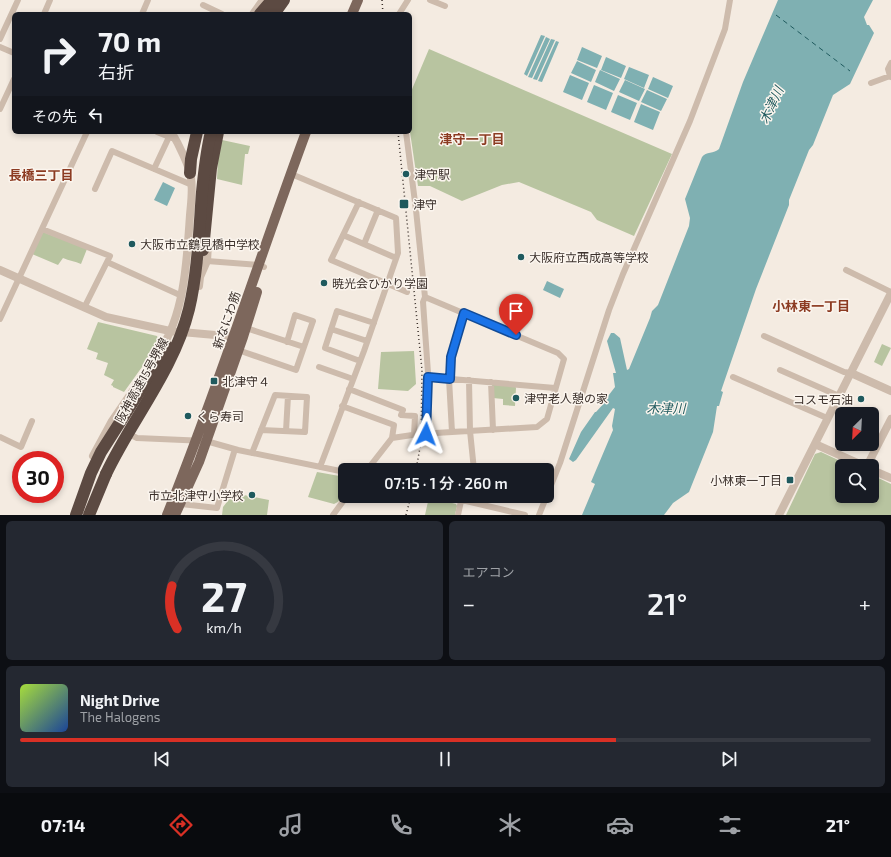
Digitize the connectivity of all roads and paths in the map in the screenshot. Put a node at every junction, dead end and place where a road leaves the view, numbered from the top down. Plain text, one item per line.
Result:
1 (18, 0) edge
2 (50, 0) edge
3 (148, 0) edge
4 (263, 0) edge
5 (272, 0) edge
6 (275, 0) edge
7 (284, 0) edge
8 (290, 0) edge
9 (351, 0) edge
10 (358, 0) edge
11 (363, 0) edge
12 (408, 0) edge
13 (430, 0) edge
14 (730, 0) edge
15 (203, 5) dead end
16 (444, 6) dead end
17 (12, 12) edge
18 (45, 12) edge
19 (143, 12) edge
20 (218, 12) edge
21 (254, 12) edge
22 (262, 12) edge
23 (266, 12) edge
24 (275, 12) edge
25 (281, 12) edge
26 (347, 12) edge
27 (353, 12) edge
28 (359, 12) edge
29 (400, 12) edge
30 (12, 13) edge
31 (0, 39) edge
32 (0, 47) edge
33 (12, 52) edge
34 (891, 63) edge
35 (890, 76) edge
36 (12, 83) edge
37 (871, 83) dead end
38 (0, 109) edge
39 (86, 134) edge
40 (197, 134) edge
41 (204, 134) edge
42 (211, 134) edge
43 (218, 134) edge
44 (305, 134) edge
45 (312, 134) edge
46 (405, 134) edge
47 (172, 136) edge
48 (154, 169) junction
49 (296, 176) junction
50 (191, 179) junction
51 (95, 189) dead end
52 (359, 202) junction
53 (378, 210) junction
54 (42, 229) junction
55 (343, 235) junction
56 (364, 244) junction
57 (396, 258) junction
58 (205, 259) junction
59 (107, 262) junction
60 (262, 266) junction
61 (0, 270) edge
62 (846, 270) dead end
63 (200, 277) joint
64 (18, 279) junction
65 (388, 284) junction
66 (407, 292) dead end
67 (891, 293) edge
68 (182, 296) junction
69 (425, 297) junction
70 (84, 308) junction
71 (464, 313) junction
72 (0, 319) edge
73 (374, 323) junction
74 (331, 329) junction
75 (170, 331) junction
76 (187, 332) junction
77 (241, 334) junction
78 (764, 336) dead end
79 (367, 341) junction
80 (287, 342) junction
81 (168, 347) junction
82 (304, 347) junction
83 (238, 350) junction
84 (360, 360) junction
85 (319, 367) dead end
86 (780, 370) dead end
87 (851, 373) junction
88 (428, 377) junction
89 (733, 377) dead end
90 (353, 379) junction
91 (450, 379) junction
92 (469, 380) junction
93 (491, 382) junction
94 (555, 388) junction
95 (349, 389) junction
96 (891, 391) edge
97 (288, 396) junction
98 (839, 396) junction
99 (342, 406) junction
100 (827, 418) junction
101 (891, 419) edge
102 (32, 421) dead end
103 (261, 430) junction
104 (493, 430) junction
105 (286, 431) junction
106 (452, 432) junction
107 (470, 432) junction
108 (129, 434) junction
109 (426, 434) junction
110 (414, 435) junction
111 (0, 437) edge
112 (392, 438) junction
113 (201, 441) junction
114 (815, 444) junction
115 (235, 449) junction
116 (252, 453) junction
117 (848, 459) edge
118 (871, 459) edge
119 (372, 463) edge
120 (473, 463) edge
121 (320, 467) junction
122 (338, 471) edge
123 (879, 473) edge
124 (891, 478) edge
125 (342, 503) edge
126 (461, 503) edge
127 (484, 503) edge
128 (181, 504) junction
129 (71, 515) edge
130 (76, 515) edge
131 (83, 515) edge
132 (90, 515) edge
133 (167, 515) edge
134 (175, 515) edge
135 (333, 515) edge
136 (458, 515) edge
137 (525, 515) edge
138 (539, 515) edge
139 (779, 515) edge

1 - 17 street
2 - 18 street
3 - 19 street
4 - 21 street
5 - 22 highway
6 - 23 highway
7 - 24 highway
8 - 25 street
9 - 26 main road
10 - 27 main road
11 - 28 main road
12 - 29 street
13 - 16 street
14 - 138 street
15 - 20 street
30 - 31 street
32 - 33 street
34 - 35 street
35 - 37 street
36 - 38 street
39 - 54 street
40 - 50 highway
41 - 81 highway, 阪神高速15号堺線
42 - 132 highway, 阪神高速15号堺線, bridge
43 - 58 highway
44 - 60 main road, 新なにわ筋
45 - 49 main road, 新なにわ筋
46 - 69 street
47 - 48 street
47 - 50 street
48 - 50 street
48 - 51 street
49 - 52 street
49 - 60 main road, 新なにわ筋
50 - 68 street
52 - 53 street
52 - 55 street
53 - 56 street
53 - 57 street
54 - 59 street
54 - 64 street
55 - 56 street
55 - 65 street
56 - 57 street
57 - 65 street
58 - 60 street
58 - 63 highway
59 - 68 street
59 - 70 street
60 - 77 main road, 新なにわ筋
61 - 64 street
62 - 67 street
63 - 76 street
64 - 70 street
64 - 72 street
65 - 66 street
65 - 73 street
67 - 87 street
68 - 75 street
69 - 71 street
69 - 88 street
70 - 75 street
71 - 91 street
71 - 94 street
73 - 74 street
73 - 79 street
74 - 79 street
74 - 84 street
75 - 76 street
75 - 129 street
76 - 77 street
76 - 108 street
77 - 80 street
77 - 83 main road, 新なにわ筋
77 - 113 main road, 新なにわ筋
78 - 87 street
79 - 84 street
80 - 82 street
80 - 82 street
81 - 130 highway
81 - 131 highway, 阪神高速15号堺線
82 - 83 street
83 - 113 main road, 新なにわ筋
84 - 90 street
85 - 90 street
86 - 98 street
87 - 96 street
87 - 98 street
88 - 91 street
88 - 109 street
89 - 100 street
90 - 95 street
91 - 92 street
91 - 106 street
92 - 93 street
92 - 107 street
93 - 94 street
93 - 104 street
94 - 104 street
95 - 99 street
95 - 110 street
97 - 103 street
97 - 105 street
97 - 105 street
98 - 100 street
99 - 112 street
99 - 121 street
100 - 114 street
101 - 118 street
102 - 111 street
103 - 105 street
103 - 116 street
104 - 107 street
106 - 107 street
106 - 109 street
107 - 120 street
108 - 113 street
108 - 132 street
109 - 110 street
110 - 112 street
112 - 119 street
113 - 115 street
113 - 128 main road, 新なにわ筋
113 - 133 main road, 新なにわ筋
114 - 117 street
114 - 139 street
115 - 116 street
115 - 128 street
116 - 121 street
121 - 122 street
123 - 124 street
125 - 135 street
126 - 136 street
127 - 137 street
128 - 134 main road, 新なにわ筋

